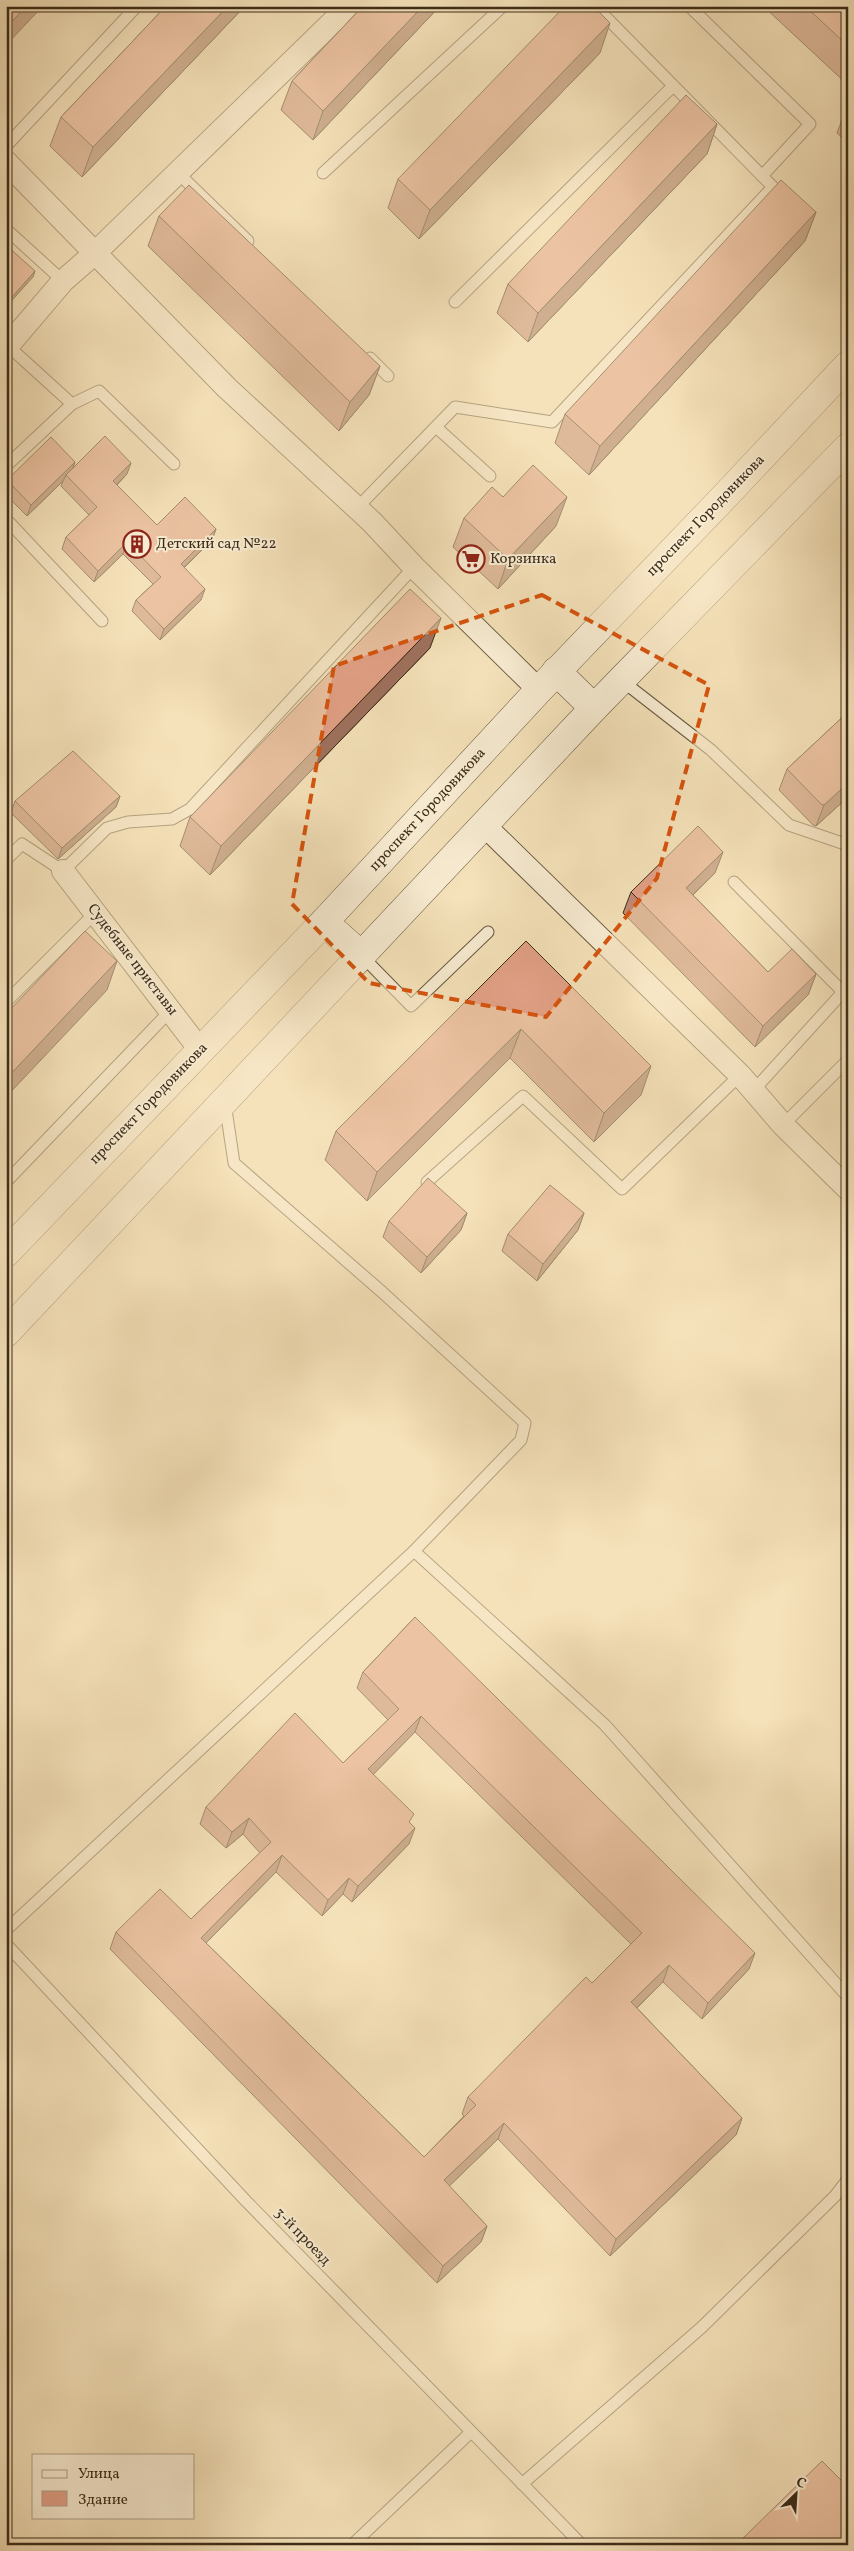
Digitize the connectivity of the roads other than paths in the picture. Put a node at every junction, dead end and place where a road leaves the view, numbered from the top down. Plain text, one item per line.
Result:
1 (137, 6) edge
2 (348, 6) edge
3 (503, 6) edge
4 (595, 6) edge
5 (689, 6) edge
6 (672, 86) junction
7 (6, 146) edge
8 (6, 162) edge
9 (178, 173) junction
10 (323, 173) dead end
11 (762, 176) junction
12 (6, 229) edge
13 (255, 247) edge
14 (94, 254) junction
15 (63, 281) junction
16 (455, 302) dead end
17 (7, 346) edge
18 (360, 349) edge
19 (848, 365) edge
20 (388, 376) dead end
21 (72, 404) junction
22 (436, 427) junction
23 (843, 461) edge
24 (174, 464) dead end
25 (6, 466) edge
26 (490, 476) dead end
27 (357, 508) junction
28 (6, 519) edge
29 (414, 567) junction
30 (102, 621) dead end
31 (620, 680) junction
32 (548, 681) junction
33 (594, 708) junction
34 (485, 826) junction
35 (848, 845) edge
36 (6, 860) edge
37 (63, 870) junction
38 (734, 882) dead end
39 (96, 912) junction
40 (324, 922) junction
41 (488, 932) dead end
42 (362, 956) junction
43 (6, 1002) edge
44 (171, 1010) junction
45 (200, 1051) junction
46 (848, 1060) edge
47 (747, 1083) junction
48 (225, 1102) junction
49 (783, 1125) junction
50 (6, 1182) edge
51 (427, 1182) edge
52 (848, 1189) edge
53 (6, 1253) edge
54 (6, 1333) edge
55 (414, 1551) junction
56 (6, 1930) edge
57 (6, 1944) edge
58 (848, 1997) edge
59 (848, 2179) edge
60 (471, 2432) junction
61 (522, 2484) junction
62 (352, 2545) edge
63 (582, 2545) edge

1 - 7 lane
2 - 9 street
3 - 10 lane
4 - 6 lane
5 - 11 lane
6 - 11 lane
6 - 16 lane
8 - 14 street
9 - 13 lane
9 - 14 street
11 - 22 lane
12 - 15 lane
14 - 15 street
14 - 27 street
15 - 17 street
17 - 21 lane
18 - 20 lane
19 - 32 street, проспект Городовикова
21 - 24 lane
21 - 25 lane
22 - 26 lane
22 - 27 lane
23 - 31 street
27 - 29 street
28 - 30 lane
29 - 32 street
29 - 37 lane
31 - 33 street
31 - 35 lane
32 - 33 street
32 - 40 street, проспект Городовикова
33 - 34 street
34 - 42 street
34 - 47 street
36 - 37 lane
37 - 39 street, Судебные приставы
38 - 47 lane
39 - 43 lane
39 - 44 street, Судебные приставы
40 - 42 street
40 - 45 street, проспект Городовикова
41 - 42 lane
42 - 48 street
44 - 45 street, Судебные приставы
44 - 50 lane
45 - 53 street, проспект Городовикова
46 - 49 lane
47 - 49 street
47 - 51 lane
48 - 54 street
48 - 55 lane
49 - 52 street
55 - 56 lane
55 - 58 lane
57 - 60 lane, 3-й проезд
59 - 61 lane
60 - 61 lane, 3-й проезд
60 - 62 lane
61 - 63 lane, 3-й проезд

